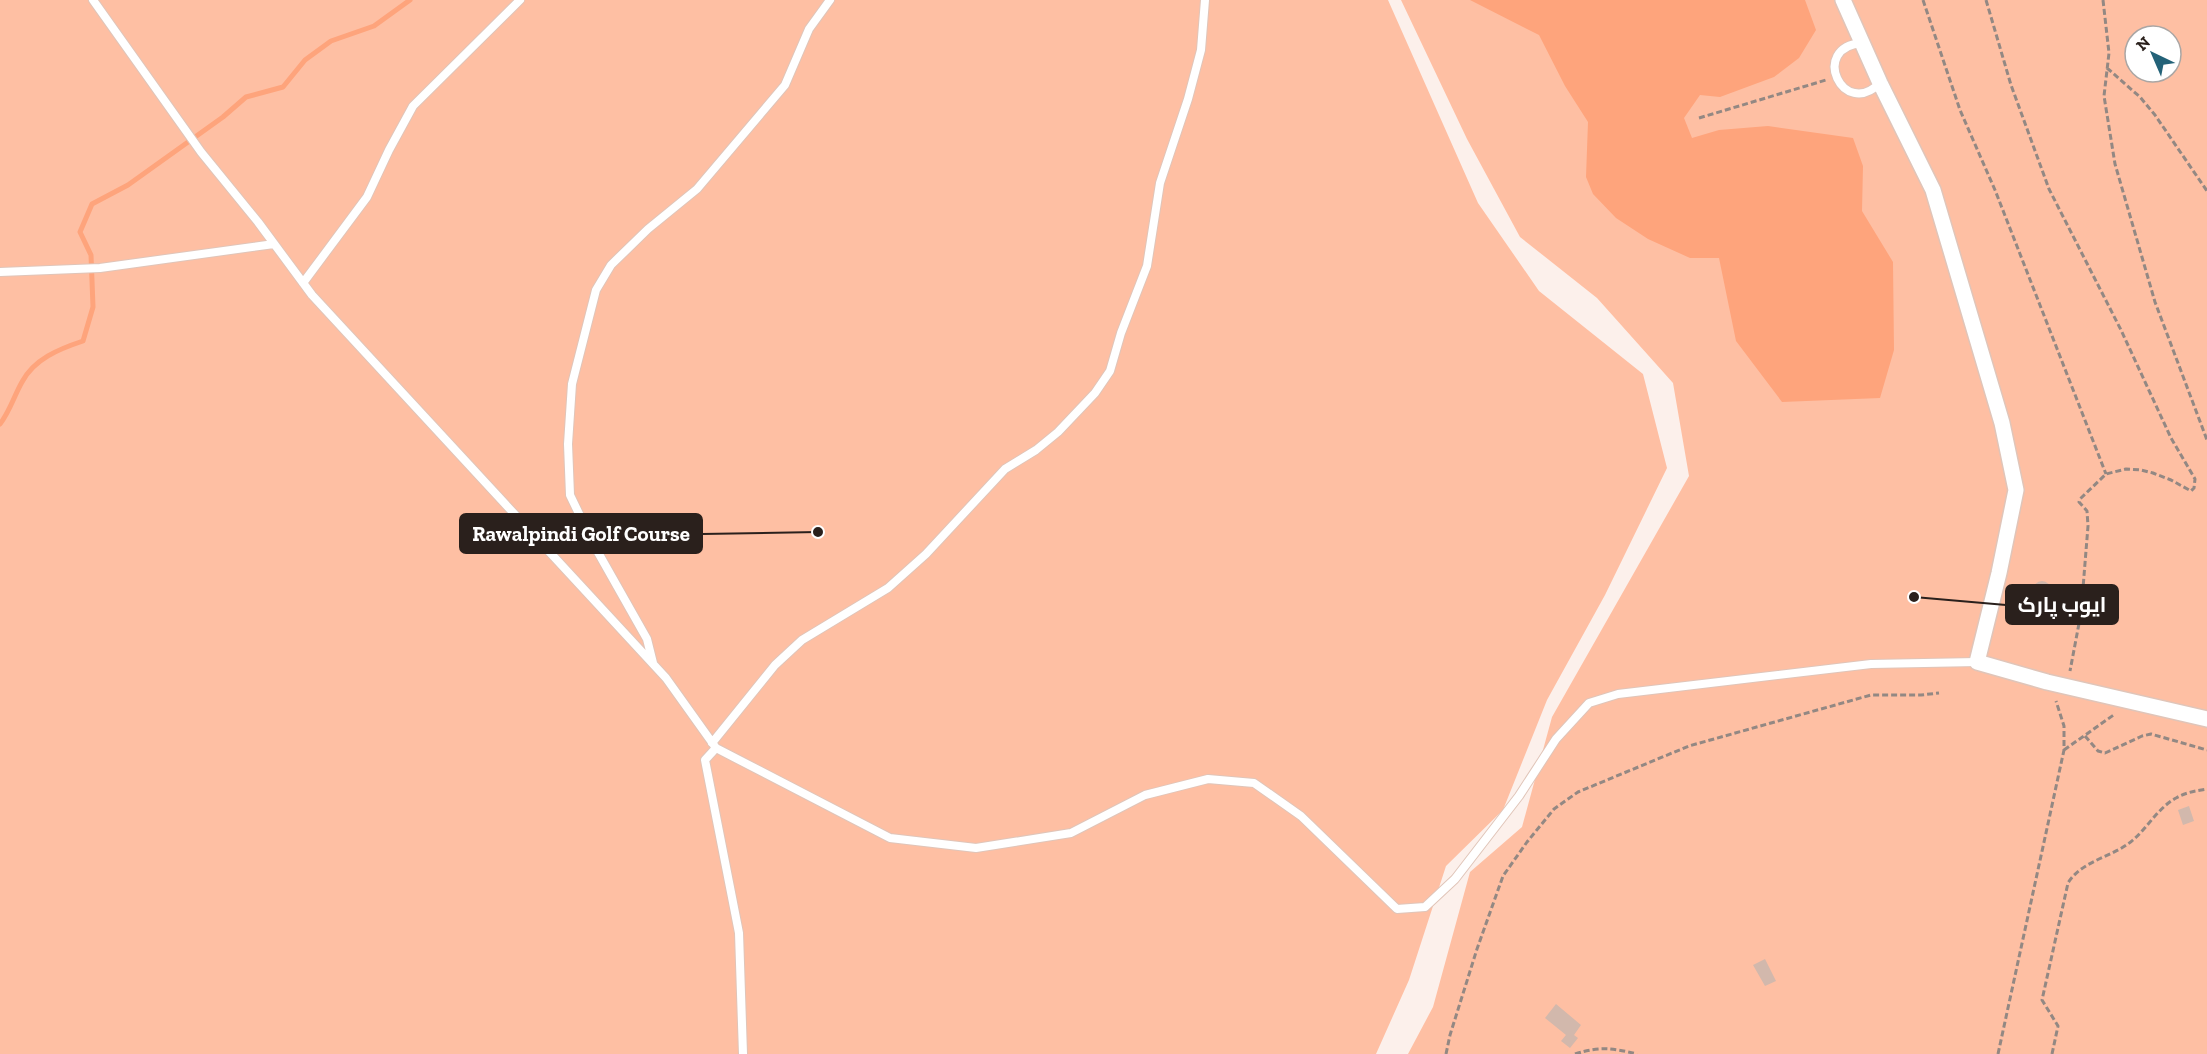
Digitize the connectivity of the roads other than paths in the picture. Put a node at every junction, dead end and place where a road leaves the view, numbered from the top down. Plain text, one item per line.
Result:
1 (93, 0) edge
2 (520, 0) edge
3 (830, 0) edge
4 (1205, 0) edge
5 (1843, 0) edge
6 (1862, 43) junction
7 (1880, 83) junction
8 (274, 244) junction
9 (0, 272) edge
10 (303, 283) junction
11 (1977, 662) junction
12 (653, 664) junction
13 (2207, 719) edge
14 (714, 745) junction
15 (743, 1054) edge

1 - 8 lane
2 - 10 lane
3 - 12 lane
4 - 14 lane
5 - 6 street
6 - 7 street
6 - 7 lane
7 - 11 street
8 - 9 lane
8 - 10 lane
10 - 12 lane
11 - 13 street
11 - 14 lane
12 - 14 lane
14 - 15 lane

